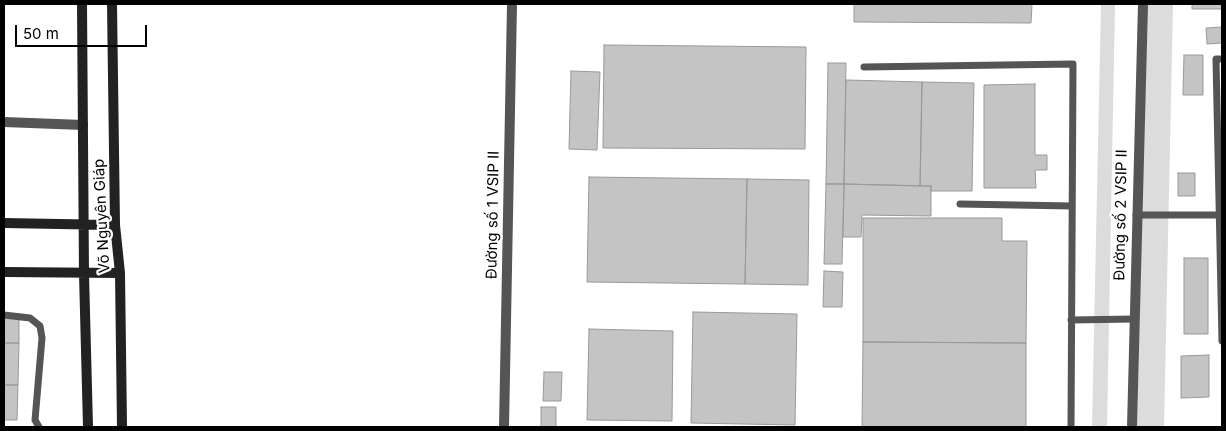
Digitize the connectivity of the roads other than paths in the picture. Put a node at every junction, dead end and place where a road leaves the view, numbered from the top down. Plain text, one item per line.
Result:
1 (82, 4) edge
2 (112, 4) edge
3 (512, 4) edge
4 (1143, 4) edge
5 (1222, 59) edge
6 (864, 66) dead end
7 (4, 122) edge
8 (83, 124) junction
9 (960, 204) dead end
10 (1072, 206) junction
11 (1136, 215) junction
12 (1219, 215) junction
13 (4, 223) edge
14 (85, 225) junction
15 (115, 225) junction
16 (4, 272) edge
17 (120, 273) junction
18 (84, 274) junction
19 (4, 315) edge
20 (1134, 319) junction
21 (1071, 320) junction
22 (1222, 341) edge
23 (39, 427) edge
24 (88, 427) edge
25 (122, 427) edge
26 (504, 427) edge
27 (1071, 427) edge
28 (1132, 427) edge

1 - 8 main road, Võ Nguyên Giáp
2 - 15 main road, Võ Nguyên Giáp
3 - 26 street, Đường số 1 VSIP II
4 - 11 street, Đường số 2 VSIP II
5 - 12 lane
6 - 10 lane
7 - 8 street
8 - 14 main road, Võ Nguyên Giáp
9 - 10 lane
10 - 21 lane
11 - 12 lane
11 - 20 street, Đường số 2 VSIP II
12 - 22 lane
13 - 14 main road
14 - 15 main road
14 - 18 main road, Võ Nguyên Giáp
15 - 17 main road, Võ Nguyên Giáp
16 - 18 main road
17 - 18 main road
17 - 25 main road, Võ Nguyên Giáp
18 - 24 main road, Võ Nguyên Giáp
19 - 23 lane
20 - 21 lane
20 - 28 street, Đường số 2 VSIP II
21 - 27 lane

